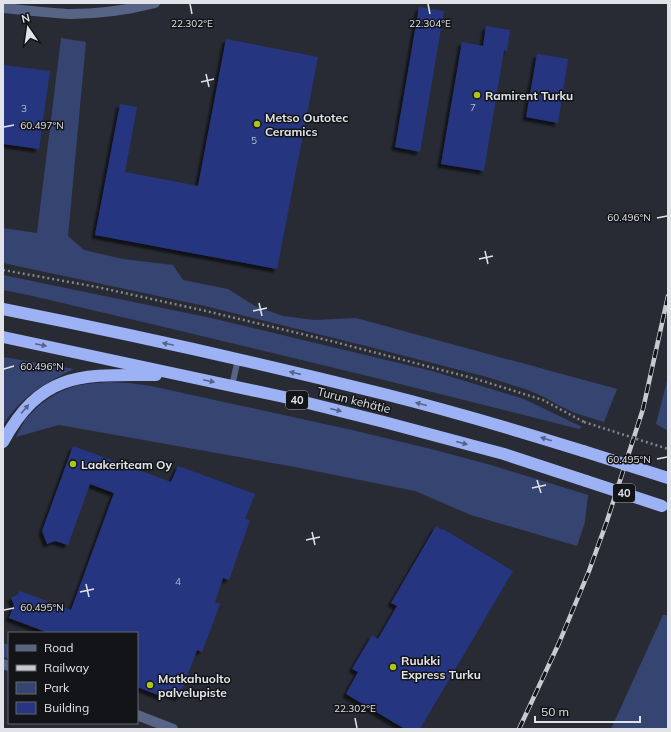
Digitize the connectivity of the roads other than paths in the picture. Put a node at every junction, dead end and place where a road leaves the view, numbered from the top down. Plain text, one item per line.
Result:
1 (155, 3) edge
2 (3, 8) edge
3 (3, 309) edge
4 (3, 337) edge
5 (238, 359) junction
6 (184, 375) junction
7 (232, 386) junction
8 (3, 442) edge
9 (668, 478) edge
10 (665, 507) edge
11 (138, 715) edge
12 (173, 729) edge

1 - 2 street
5 -> 3 highway, Turun kehätie / 40
4 -> 6 highway, Turun kehätie / 40
5 - 7 lane
9 -> 5 highway, Turun kehätie / 40, bridge
6 -> 7 highway, Turun kehätie / 40
8 -> 6 highway
7 -> 10 highway, Turun kehätie / 40, bridge
11 - 12 street

